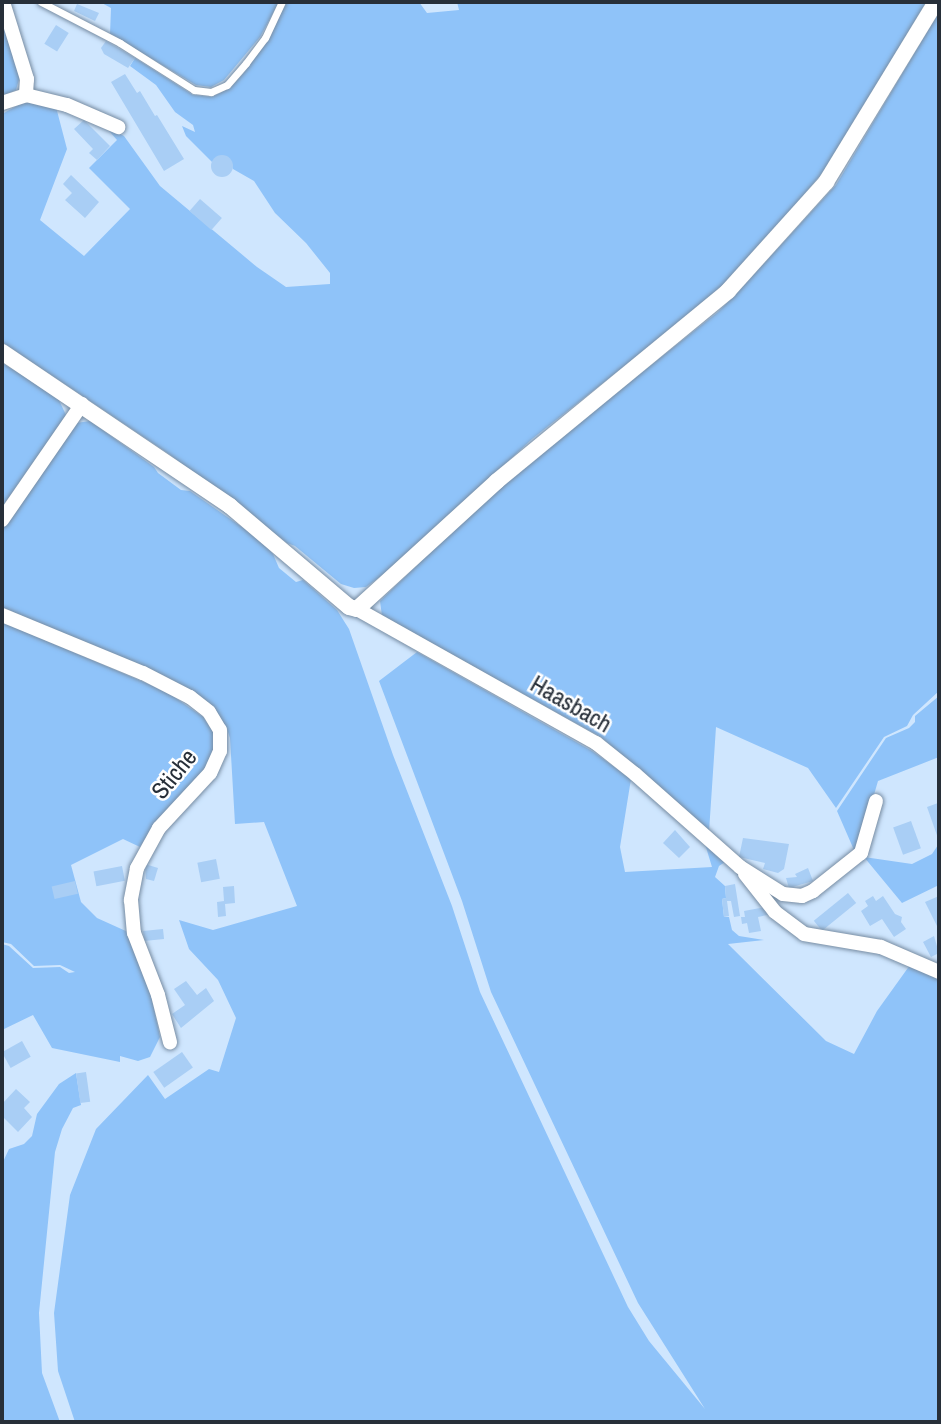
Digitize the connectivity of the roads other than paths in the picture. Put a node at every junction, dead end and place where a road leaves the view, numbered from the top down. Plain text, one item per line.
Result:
1 (3, 2) edge
2 (41, 2) edge
3 (282, 2) edge
4 (936, 2) edge
5 (26, 95) junction
6 (2, 103) edge
7 (118, 127) dead end
8 (2, 352) edge
9 (82, 404) junction
10 (2, 520) edge
11 (358, 609) junction
12 (2, 615) edge
13 (876, 801) dead end
14 (740, 867) junction
15 (939, 972) edge
16 (170, 1042) dead end

1 - 5 street
2 - 3 lane
4 - 11 street
5 - 6 street
5 - 7 street
8 - 9 street
9 - 10 street
9 - 11 street
11 - 14 street, Haasbach
12 - 16 street, Stiche
13 - 14 street, Haasbach
14 - 15 street, Haasbach

